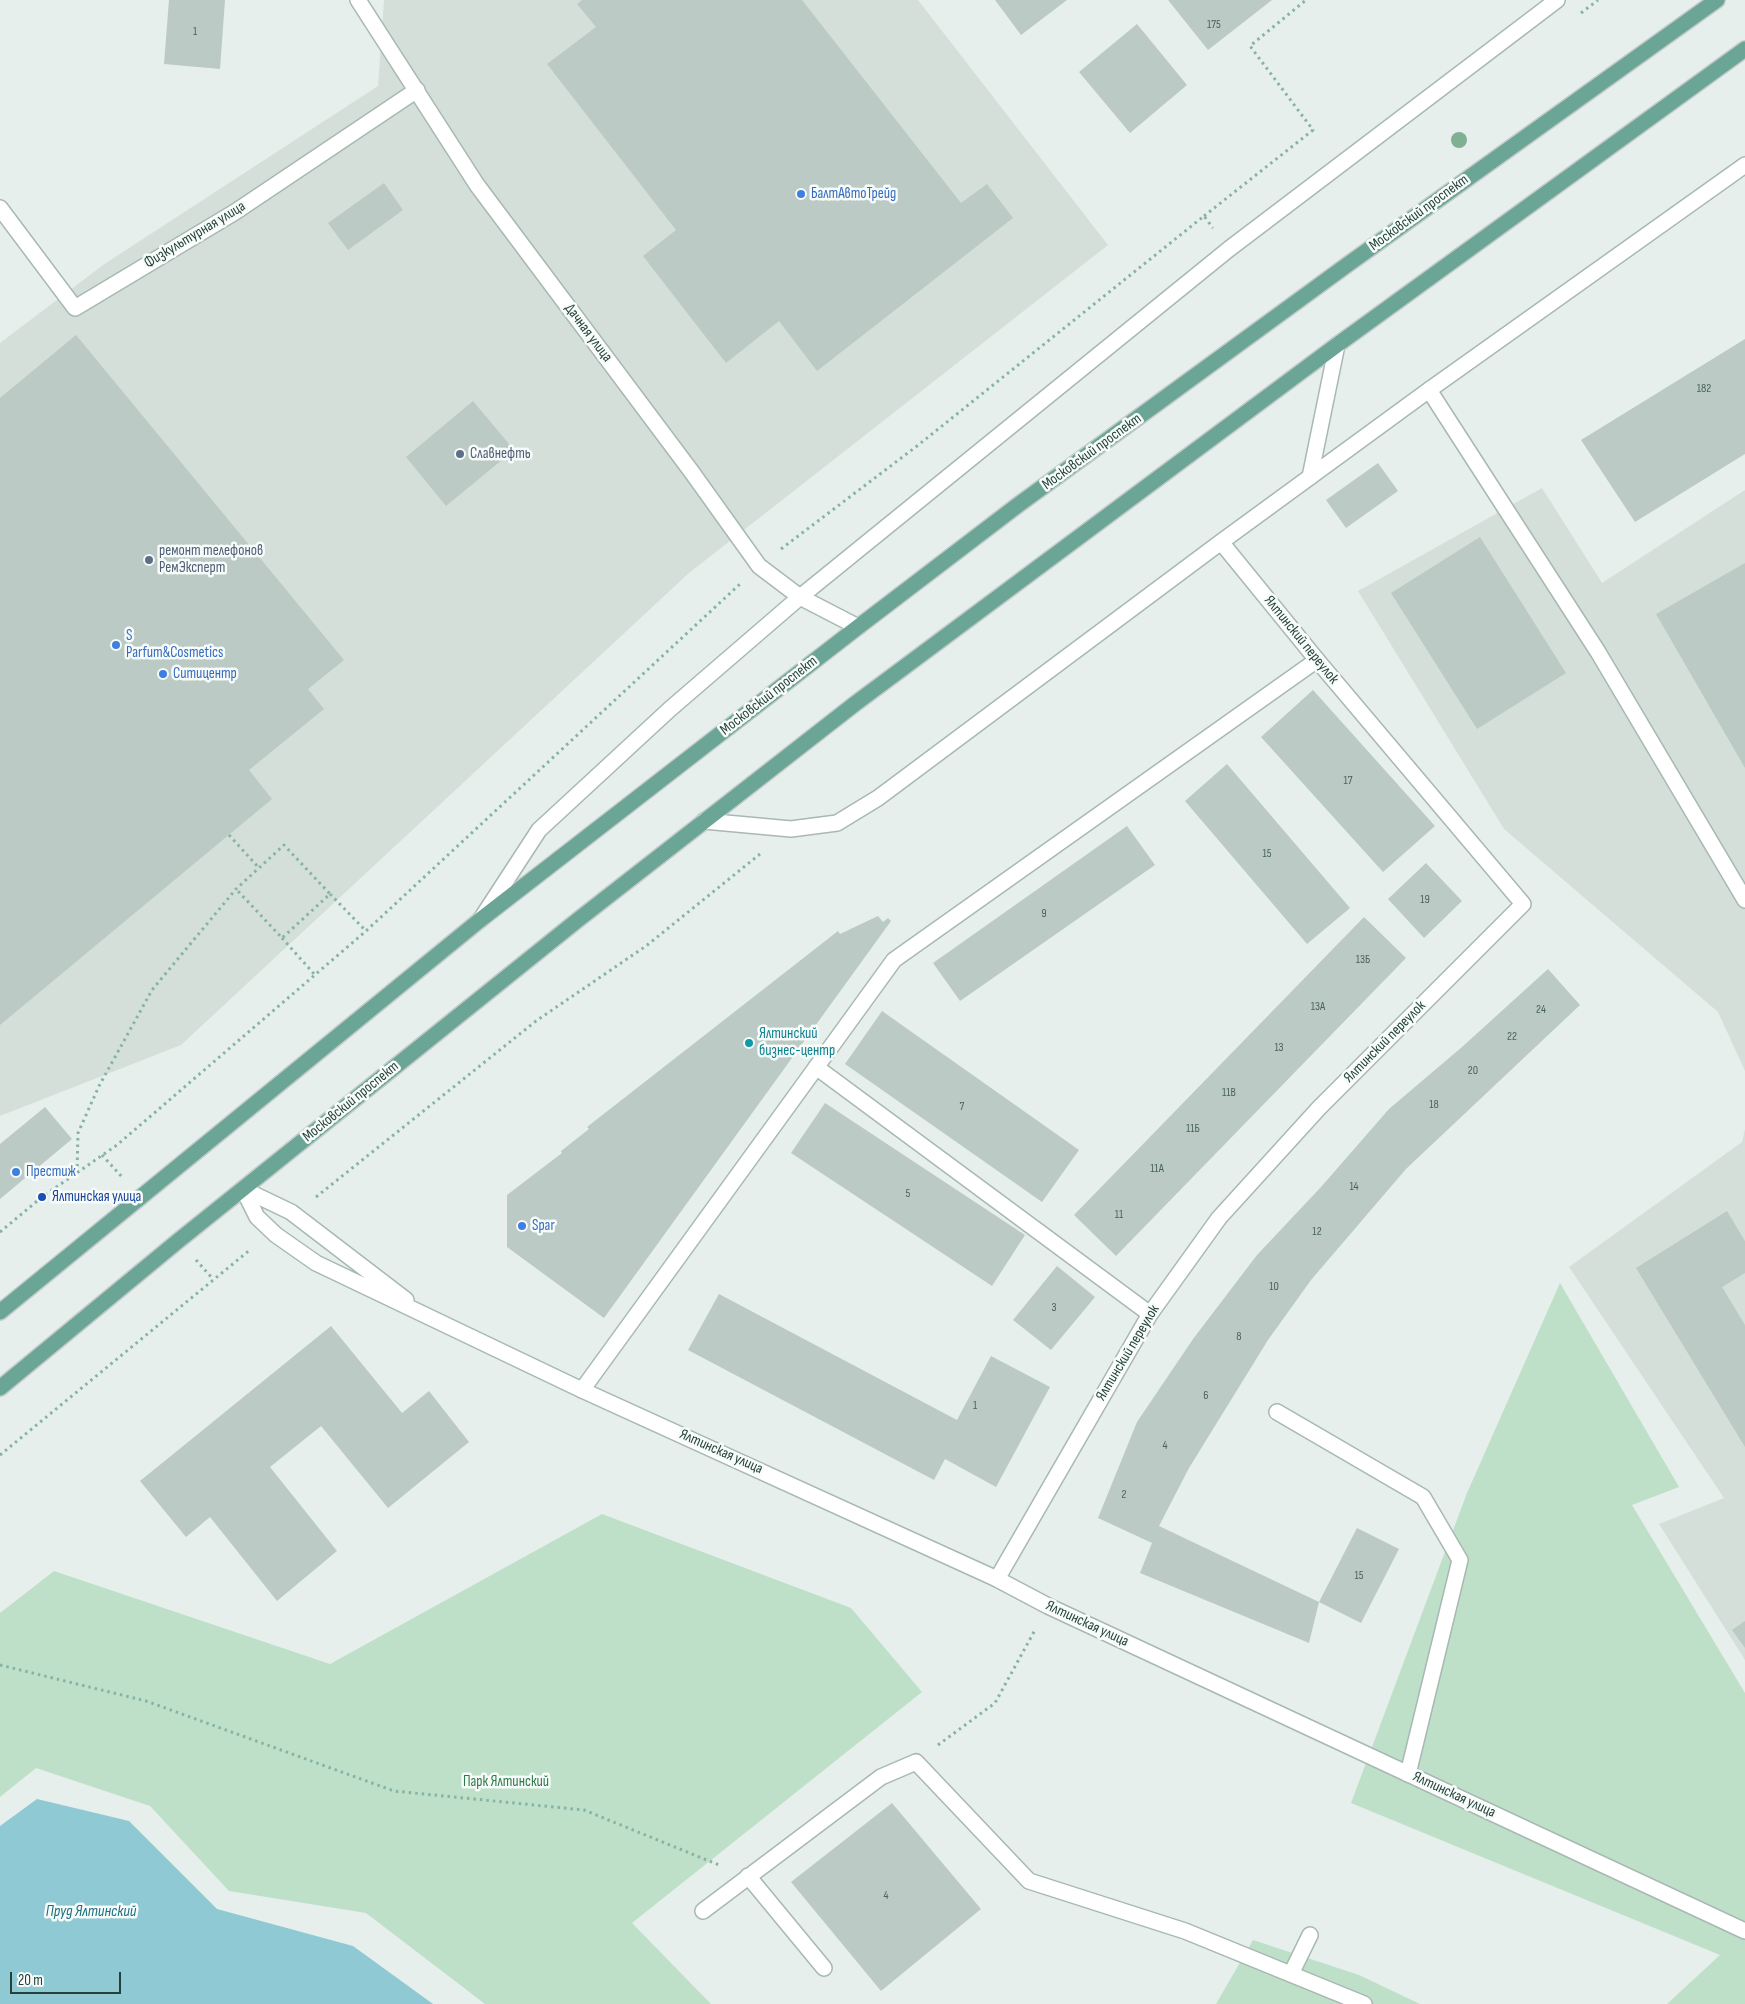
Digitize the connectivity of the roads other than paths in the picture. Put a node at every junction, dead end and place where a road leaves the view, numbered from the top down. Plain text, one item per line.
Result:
1 (358, 0) edge
2 (1557, 0) edge
3 (1717, 0) edge
4 (1745, 49) edge
5 (417, 90) junction
6 (1745, 165) edge
7 (0, 208) edge
8 (1337, 344) junction
9 (1429, 390) junction
10 (1310, 477) junction
11 (1221, 542) junction
12 (800, 597) junction
13 (858, 627) junction
14 (1317, 660) junction
15 (704, 820) junction
16 (1745, 900) edge
17 (480, 920) junction
18 (816, 1067) junction
19 (243, 1188) junction
20 (0, 1312) edge
21 (1150, 1314) junction
22 (429, 1318) junction
23 (0, 1388) edge
24 (582, 1390) junction
25 (1277, 1412) dead end
26 (997, 1578) junction
27 (1408, 1774) junction
28 (748, 1876) junction
29 (703, 1911) dead end
30 (1745, 1930) edge
31 (1310, 1935) dead end
32 (824, 1968) dead end
33 (1291, 1974) junction
34 (1364, 2004) edge

1 - 5 street, Дачная улица
2 - 12 street, Московский проспект
3 - 13 main road, Московский проспект
4 - 8 main road, Московский проспект
5 - 7 street, Физкультурная улица
5 - 12 street, Дачная улица
6 - 9 street
8 - 10 street
8 - 15 main road, Московский проспект
9 - 10 street
9 - 16 street
10 - 11 street
11 - 14 street, Ялтинский переулок
11 - 15 street
12 - 13 street, Дачная улица
12 - 17 street, Московский проспект
13 - 17 main road, Московский проспект
14 - 18 street
14 - 21 street, Ялтинский переулок
15 - 19 main road, Московский проспект
17 - 20 main road, Московский проспект
18 - 21 street
18 - 24 street
19 - 22 street, Ялтинская улица
19 - 22 street, Ялтинская улица
19 - 23 main road, Московский проспект
21 - 26 street, Ялтинский переулок
22 - 24 street, Ялтинская улица
24 - 26 street, Ялтинская улица
25 - 27 street
26 - 27 street, Ялтинская улица
27 - 30 street, Ялтинская улица
28 - 29 street
28 - 32 street
28 - 33 street
31 - 33 street
33 - 34 street

